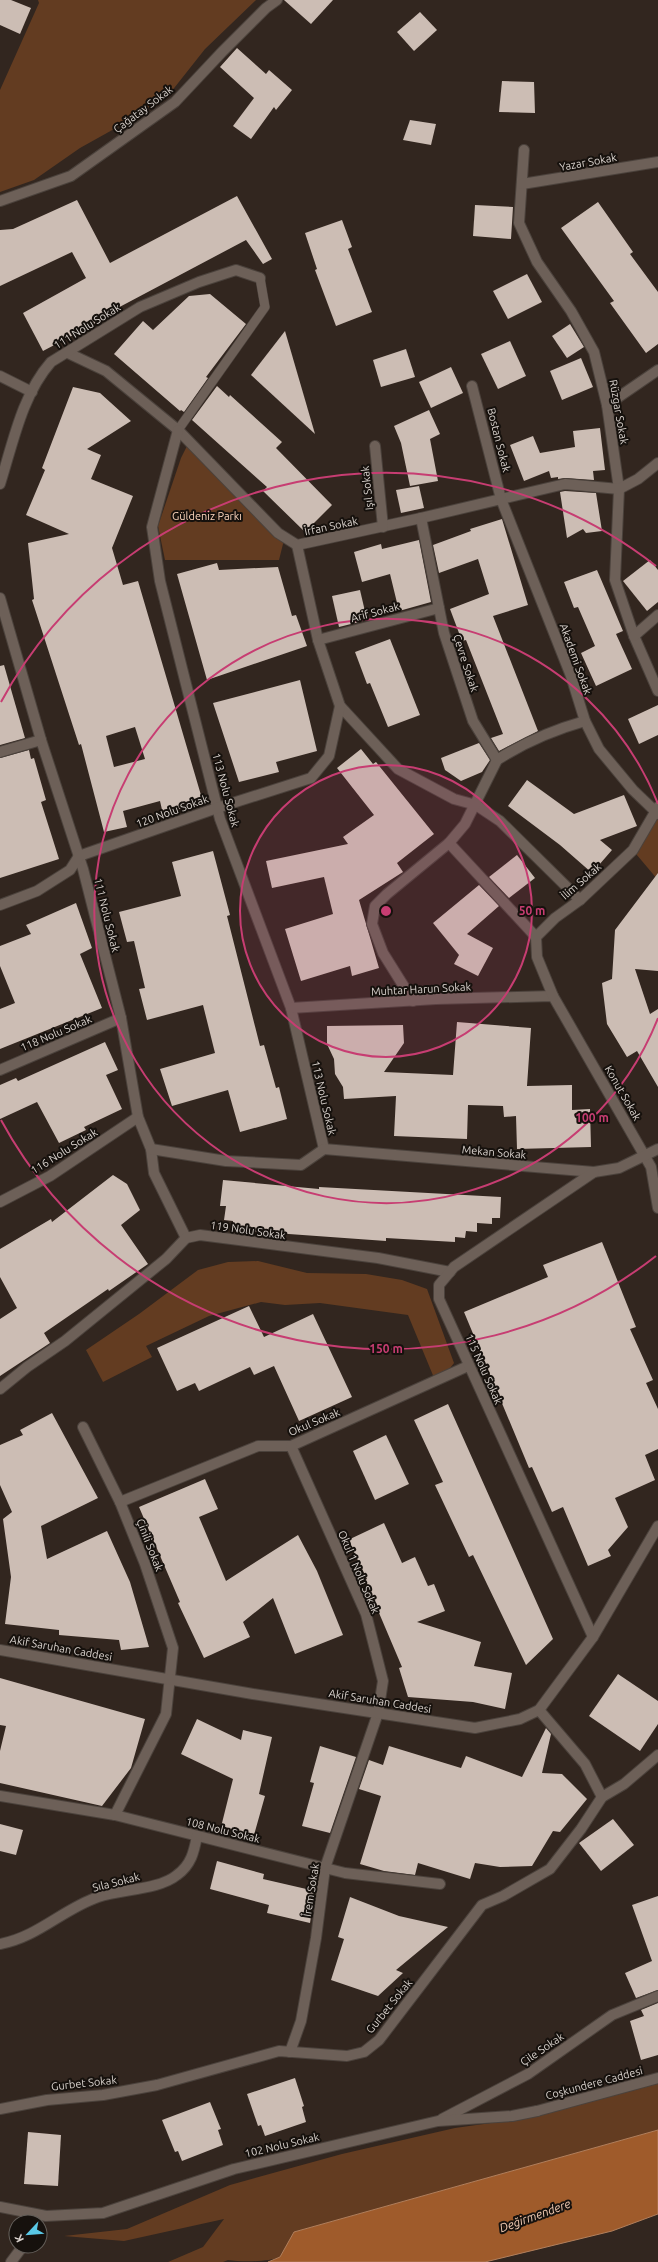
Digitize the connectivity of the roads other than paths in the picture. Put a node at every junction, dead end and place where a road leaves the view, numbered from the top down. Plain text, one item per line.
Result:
1 (277, 0) edge
2 (524, 150) dead end
3 (658, 162) edge
4 (522, 184) junction
5 (0, 201) edge
6 (260, 278) joint
7 (68, 353) junction
8 (658, 370) edge
9 (0, 376) edge
10 (472, 386) dead end
11 (32, 392) junction
12 (607, 405) junction
13 (178, 430) junction
14 (375, 446) dead end
15 (658, 463) edge
16 (0, 484) edge
17 (619, 489) junction
18 (502, 499) junction
19 (421, 518) junction
20 (383, 527) junction
21 (298, 545) junction
22 (1, 603) edge
23 (439, 608) junction
24 (658, 615) edge
25 (634, 636) junction
26 (318, 640) junction
27 (658, 691) edge
28 (340, 706) junction
29 (585, 721) junction
30 (41, 740) junction
31 (0, 752) edge
32 (497, 760) junction
33 (476, 805) junction
34 (217, 808) junction
35 (657, 810) edge
36 (449, 843) junction
37 (79, 856) junction
38 (580, 900) junction
39 (0, 904) edge
40 (536, 937) junction
41 (553, 996) junction
42 (414, 1000) junction
43 (291, 1008) junction
44 (121, 1018) junction
45 (0, 1070) edge
46 (138, 1117) junction
47 (151, 1149) junction
48 (324, 1149) junction
49 (658, 1149) edge
50 (645, 1156) junction
51 (594, 1172) junction
52 (0, 1202) edge
53 (658, 1208) edge
54 (186, 1238) junction
55 (450, 1272) junction
56 (468, 1366) junction
57 (0, 1389) edge
58 (84, 1427) dead end
59 (291, 1446) junction
60 (120, 1502) junction
61 (658, 1526) edge
62 (593, 1637) junction
63 (0, 1650) edge
64 (170, 1679) junction
65 (539, 1710) junction
66 (378, 1713) junction
67 (658, 1755) edge
68 (0, 1796) edge
69 (602, 1797) junction
70 (115, 1815) junction
71 (198, 1836) junction
72 (325, 1868) junction
73 (440, 1884) dead end
74 (0, 1944) edge
75 (658, 1996) edge
76 (290, 2052) junction
77 (658, 2078) edge
78 (0, 2109) edge
79 (537, 2111) joint
80 (438, 2121) junction
81 (0, 2207) edge
82 (23, 2214) edge
83 (48, 2220) edge

1 - 5 street, Çağatay Sokak
2 - 4 street, Rüzgar Sokak
3 - 4 street, Yazar Sokak
4 - 12 street, Rüzgar Sokak
6 - 7 street, 111 Nolu Sokak
6 - 13 lane
7 - 11 street, 111 Nolu Sokak
7 - 13 street, İrfan Sokak
8 - 12 street
9 - 11 street
10 - 18 street, Bostan Sokak
11 - 16 street, 111 Nolu Sokak
12 - 17 street, Rüzgar Sokak
13 - 21 street, İrfan Sokak
13 - 34 street, 113 Nolu Sokak
14 - 20 street, Işıl Sokak
15 - 17 street
17 - 18 street, İrfan Sokak
17 - 25 street, Rüzgar Sokak
18 - 19 street, İrfan Sokak
18 - 29 street, Akademi Sokak
19 - 20 street, İrfan Sokak
19 - 23 street, Çevre Sokak
20 - 21 street, İrfan Sokak
21 - 26 street
22 - 30 street, 111 Nolu Sokak
23 - 26 street, Arif Sokak
23 - 32 street, Çevre Sokak
24 - 25 street
25 - 27 street, Rüzgar Sokak
26 - 28 street
28 - 33 street
28 - 34 street, 120 Nolu Sokak
29 - 32 street
29 - 35 street, Akademi Sokak
30 - 31 street
30 - 37 street, 111 Nolu Sokak
32 - 33 street
33 - 36 street
33 - 38 street
34 - 37 street, 120 Nolu Sokak
34 - 43 street, 113 Nolu Sokak
35 - 38 street, İlim Sokak
36 - 40 street
36 - 42 street
37 - 39 street
37 - 44 street, 111 Nolu Sokak
38 - 40 street, İlim Sokak
40 - 41 street
41 - 42 street, Muhtar Harun Sokak
41 - 50 street, Konut Sokak
42 - 43 street, Muhtar Harun Sokak
43 - 48 street, 113 Nolu Sokak
44 - 45 street, 118 Nolu Sokak
44 - 46 street, 111 Nolu Sokak
46 - 47 street, 111 Nolu Sokak
46 - 52 street, 116 Nolu Sokak
47 - 48 street
47 - 54 street, 111 Nolu Sokak
48 - 51 street, Mekan Sokak
49 - 50 street, Mekan Sokak
50 - 51 street, Mekan Sokak
50 - 53 street, Konut Sokak
51 - 55 street, 115 Nolu Sokak
54 - 55 street, 119 Nolu Sokak
54 - 57 street
55 - 56 street, 115 Nolu Sokak
56 - 59 street, Okul Sokak
56 - 62 street, 115 Nolu Sokak
58 - 60 street, Çinili Sokak
59 - 60 street, Okul Sokak
59 - 66 street, Okul 1 Nolu Sokak
60 - 64 street, Çinili Sokak
61 - 62 street, Akif Saruhan Caddesi
62 - 65 street, Akif Saruhan Caddesi
63 - 64 street, Akif Saruhan Caddesi
64 - 66 street, Akif Saruhan Caddesi
64 - 70 street, Çinili Sokak
65 - 66 street, Akif Saruhan Caddesi
65 - 69 street
66 - 72 street, İrem Sokak
67 - 69 street
68 - 70 street, 108 Nolu Sokak
69 - 76 street, Gurbet Sokak
70 - 71 street, 108 Nolu Sokak
71 - 72 street, 108 Nolu Sokak
71 - 74 street, Sıla Sokak
72 - 73 street, 108 Nolu Sokak
72 - 76 street, İrem Sokak
75 - 80 street, Çile Sokak
76 - 78 street, Gurbet Sokak
77 - 79 street, Coşkundere Caddesi
79 - 80 street, 102 Nolu Sokak
80 - 83 street, 102 Nolu Sokak
81 - 82 street, 102 Nolu Sokak

